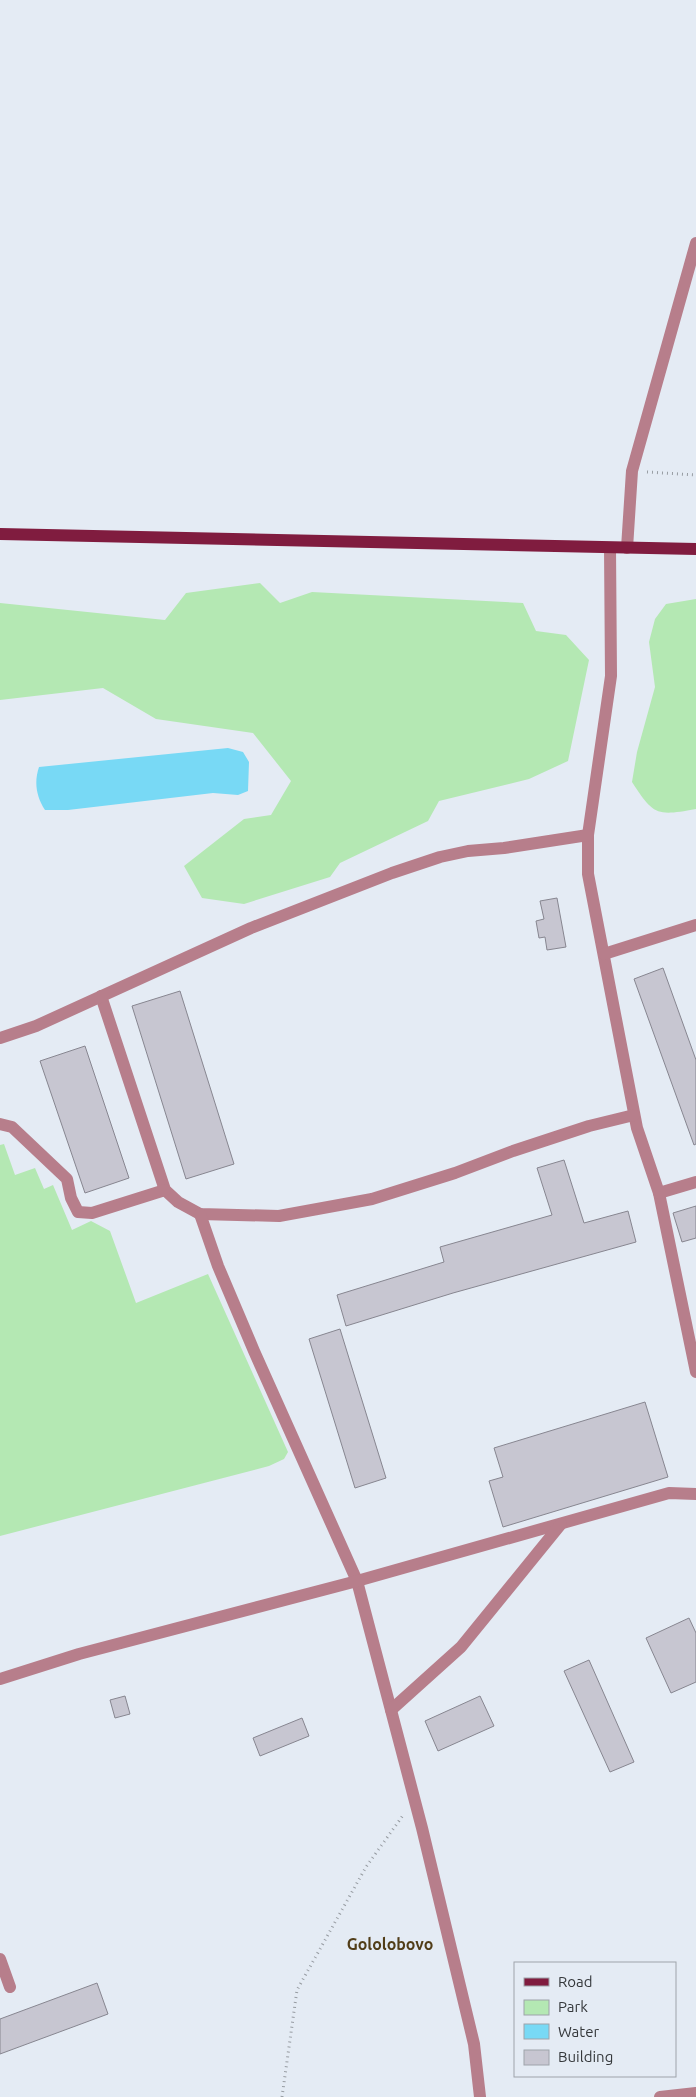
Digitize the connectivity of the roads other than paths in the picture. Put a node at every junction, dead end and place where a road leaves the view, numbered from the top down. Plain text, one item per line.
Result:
1 (696, 243) edge
2 (0, 534) edge
3 (610, 548) junction
4 (627, 548) junction
5 (696, 549) edge
6 (588, 836) junction
7 (696, 925) edge
8 (604, 954) junction
9 (101, 996) junction
10 (0, 1038) edge
11 (634, 1115) junction
12 (0, 1124) edge
13 (696, 1182) edge
14 (166, 1190) junction
15 (659, 1193) junction
16 (200, 1214) junction
17 (696, 1372) edge
18 (696, 1494) edge
19 (561, 1524) junction
20 (357, 1581) junction
21 (0, 1679) edge
22 (391, 1710) junction
23 (0, 1959) edge
24 (10, 1988) dead end
25 (696, 2093) edge
26 (480, 2097) edge
27 (660, 2097) edge

1 - 4 street
2 - 3 main road
3 - 4 main road
3 - 6 street
4 - 5 main road
6 - 8 street
6 - 9 street
7 - 8 street
8 - 11 street
9 - 10 street
9 - 14 street
11 - 15 street
11 - 16 street
12 - 14 street
13 - 15 street
14 - 16 street
15 - 17 street
16 - 20 street
18 - 19 street
19 - 20 street
19 - 22 street
20 - 21 street
20 - 22 street
22 - 26 street
23 - 24 street
25 - 27 street

